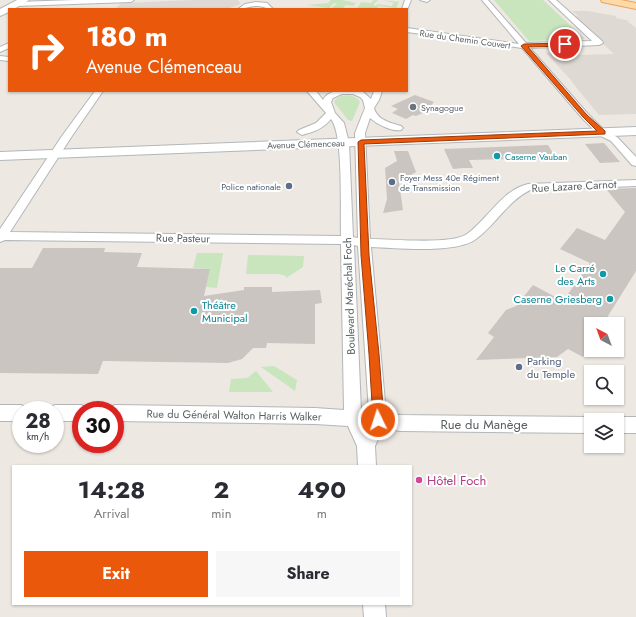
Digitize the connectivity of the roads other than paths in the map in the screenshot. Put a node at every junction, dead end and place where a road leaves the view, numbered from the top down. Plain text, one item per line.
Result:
1 (131, 0) edge
2 (422, 0) edge
3 (427, 0) edge
4 (486, 0) edge
5 (552, 0) edge
6 (606, 0) edge
7 (114, 1) edge
8 (272, 1) dead end
9 (20, 2) edge
10 (249, 2) edge
11 (0, 3) edge
12 (263, 4) junction
13 (636, 6) edge
14 (9, 8) edge
15 (270, 8) edge
16 (408, 30) edge
17 (524, 46) junction
18 (99, 92) edge
19 (312, 92) edge
20 (344, 92) edge
21 (378, 92) edge
22 (368, 110) junction
23 (331, 112) junction
24 (636, 120) edge
25 (591, 121) junction
26 (398, 128) junction
27 (636, 131) edge
28 (302, 132) junction
29 (602, 133) junction
30 (361, 136) junction
31 (343, 137) junction
32 (64, 141) junction
33 (0, 143) edge
34 (55, 154) junction
35 (0, 156) edge
36 (636, 163) edge
37 (636, 183) edge
38 (1, 237) edge
39 (347, 240) junction
40 (364, 243) junction
41 (0, 413) edge
42 (12, 413) edge
43 (124, 413) edge
44 (353, 418) junction
45 (378, 420) junction
46 (584, 425) edge
47 (624, 425) edge
48 (636, 425) edge
49 (366, 446) junction
50 (367, 465) edge
51 (374, 605) edge
52 (375, 617) edge

1 - 7 street
2 - 3 street
4 - 17 street
5 - 17 street, Rue du Chemin Couvert
6 - 13 main road
7 - 9 street
8 - 12 street
9 - 11 street
9 - 14 street
10 - 12 street
12 - 15 street
16 - 17 street, Rue du Chemin Couvert
17 - 25 street
18 - 32 street
19 - 23 street
20 - 22 street
20 - 23 street
21 - 22 street
22 - 26 street
22 - 30 street
23 - 28 street
23 - 31 street
24 - 25 street, Avenue Clémenceau
25 - 26 street, Avenue Clémenceau
25 - 29 street
26 - 30 street, Avenue Clémenceau
27 - 29 street, Avenue Clémenceau
28 - 31 street, Avenue Clémenceau
28 - 32 street, Avenue Clémenceau
29 - 30 street, Avenue Clémenceau
29 - 36 street
30 - 31 street, Avenue Clémenceau
30 - 40 street, Boulevard Maréchal Foch
31 - 34 street, Avenue Clémenceau
31 - 39 street, Boulevard Maréchal Foch
32 - 33 street, Avenue Clémenceau
32 - 34 street
34 - 35 street, Avenue Clémenceau
34 - 38 street
37 - 40 street, Rue Lazare Carnot
38 - 39 street, Rue Pasteur
39 - 40 street, Rue Pasteur
39 - 44 street, Boulevard Maréchal Foch
40 - 45 street, Boulevard Maréchal Foch
41 - 42 street
43 - 44 street, Rue du Général Walton Harris Walker
44 - 45 street, Rue du Général Walton Harris Walker
44 - 49 street, Boulevard Maréchal Foch
45 - 46 street, Rue du Manège
45 - 49 street, Boulevard Maréchal Foch
47 - 48 street
49 - 50 street, Boulevard Maréchal Foch
51 - 52 street

